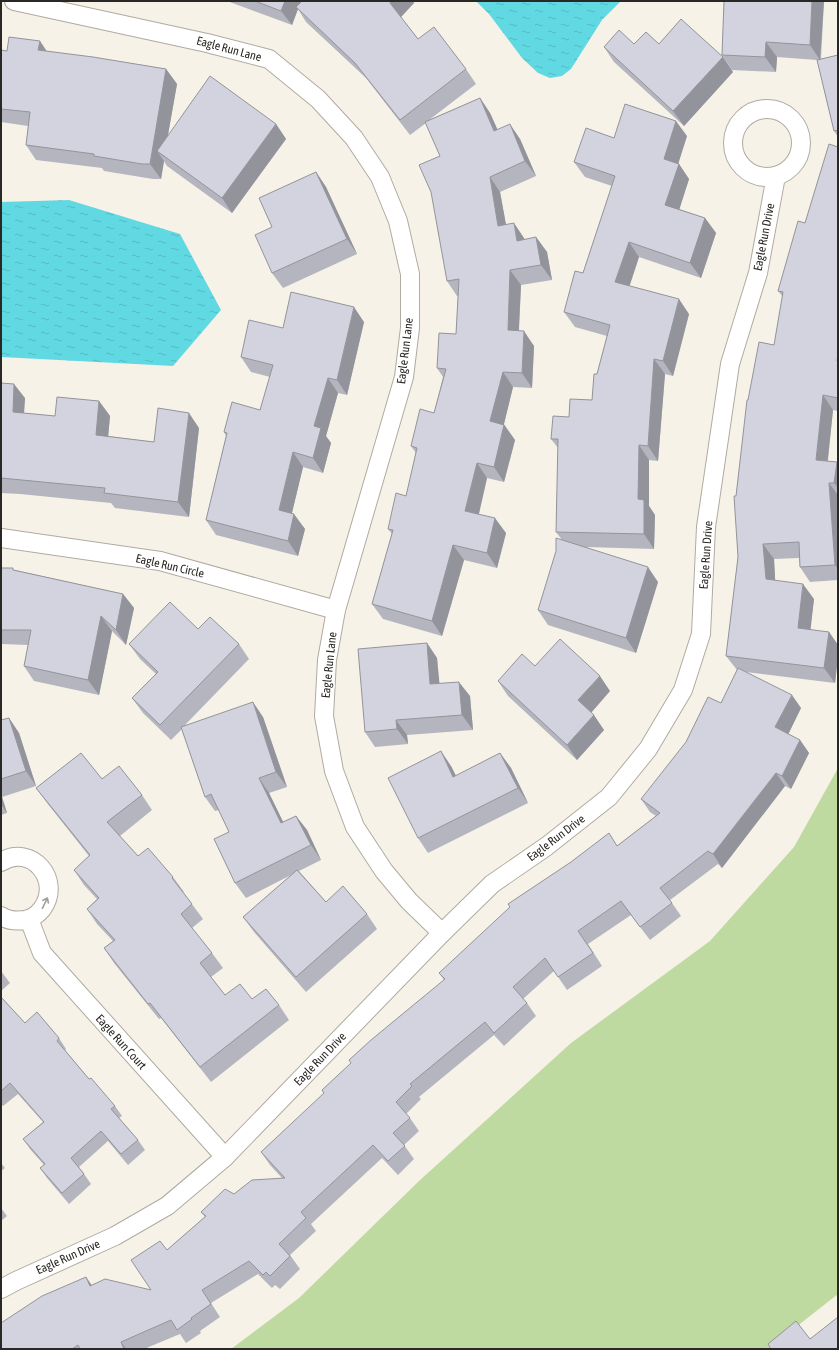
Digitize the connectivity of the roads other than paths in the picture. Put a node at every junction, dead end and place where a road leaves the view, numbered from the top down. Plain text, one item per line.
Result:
1 (14, 1) edge
2 (776, 176) dead end
3 (1, 538) edge
4 (336, 610) junction
5 (1, 862) edge
6 (1, 916) edge
7 (29, 919) junction
8 (442, 933) junction
9 (225, 1157) junction
10 (1, 1289) edge

1 - 4 street, Eagle Run Lane
2 - 8 street, Eagle Run Drive
3 - 4 street, Eagle Run Circle
4 - 8 street, Eagle Run Lane
7 -> 5 street
6 - 7 street
7 - 9 street, Eagle Run Court
8 - 9 street, Eagle Run Drive
9 - 10 street, Eagle Run Drive

